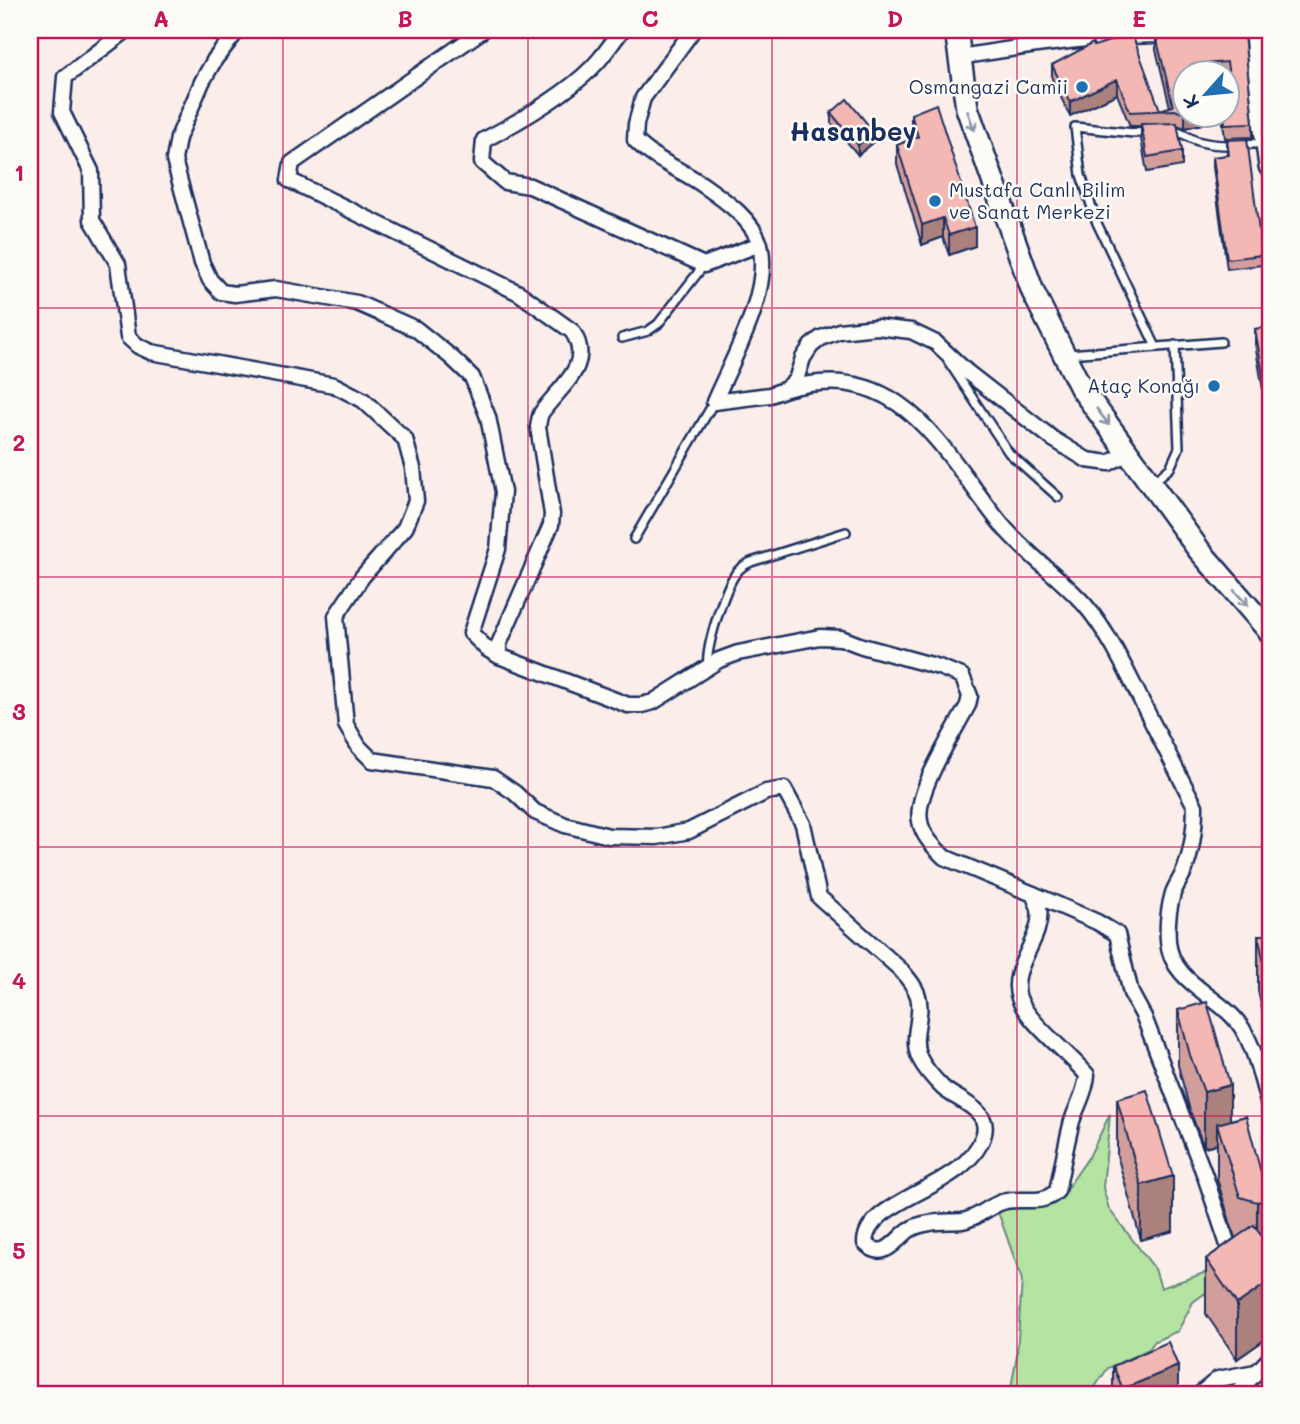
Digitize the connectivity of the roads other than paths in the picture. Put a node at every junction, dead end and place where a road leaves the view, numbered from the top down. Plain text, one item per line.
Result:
1 (127, 30) edge
2 (238, 30) edge
3 (483, 30) edge
4 (622, 30) edge
5 (693, 30) edge
6 (956, 30) edge
7 (1181, 32) edge
8 (1247, 37) edge
9 (960, 57) junction
10 (1265, 90) edge
11 (1267, 142) junction
12 (1270, 166) edge
13 (760, 244) junction
14 (704, 265) junction
15 (622, 338) dead end
16 (1221, 342) dead end
17 (936, 343) junction
18 (1175, 345) junction
19 (1156, 347) junction
20 (1065, 354) junction
21 (786, 390) junction
22 (714, 402) junction
23 (1129, 452) junction
24 (1152, 484) junction
25 (1058, 497) dead end
26 (846, 532) dead end
27 (634, 539) dead end
28 (1270, 632) edge
29 (499, 656) junction
30 (708, 667) junction
31 (1033, 894) junction
32 (1270, 1109) edge
33 (1250, 1266) edge
34 (1270, 1358) edge
35 (1256, 1373) junction
36 (1200, 1394) edge
37 (1236, 1394) edge

1 - 31 street
2 - 29 street
3 - 29 street
4 - 14 street
5 - 13 street
6 - 9 main road
7 - 8 street
7 - 9 street
8 - 10 main road
9 -> 20 main road
10 - 11 main road
11 - 12 main road
11 - 19 lane
13 - 14 street
13 - 22 street
14 - 15 lane
16 - 18 lane
17 - 21 street
17 - 23 street
17 - 25 lane
18 - 19 lane
18 - 24 lane
19 - 20 lane
20 -> 23 main road
21 - 22 street
21 - 32 street
22 - 27 lane
23 - 24 main road
24 -> 28 main road
26 - 30 lane
29 - 30 street
30 - 31 street
31 - 33 street
34 - 35 street
35 - 36 street
35 - 37 street

